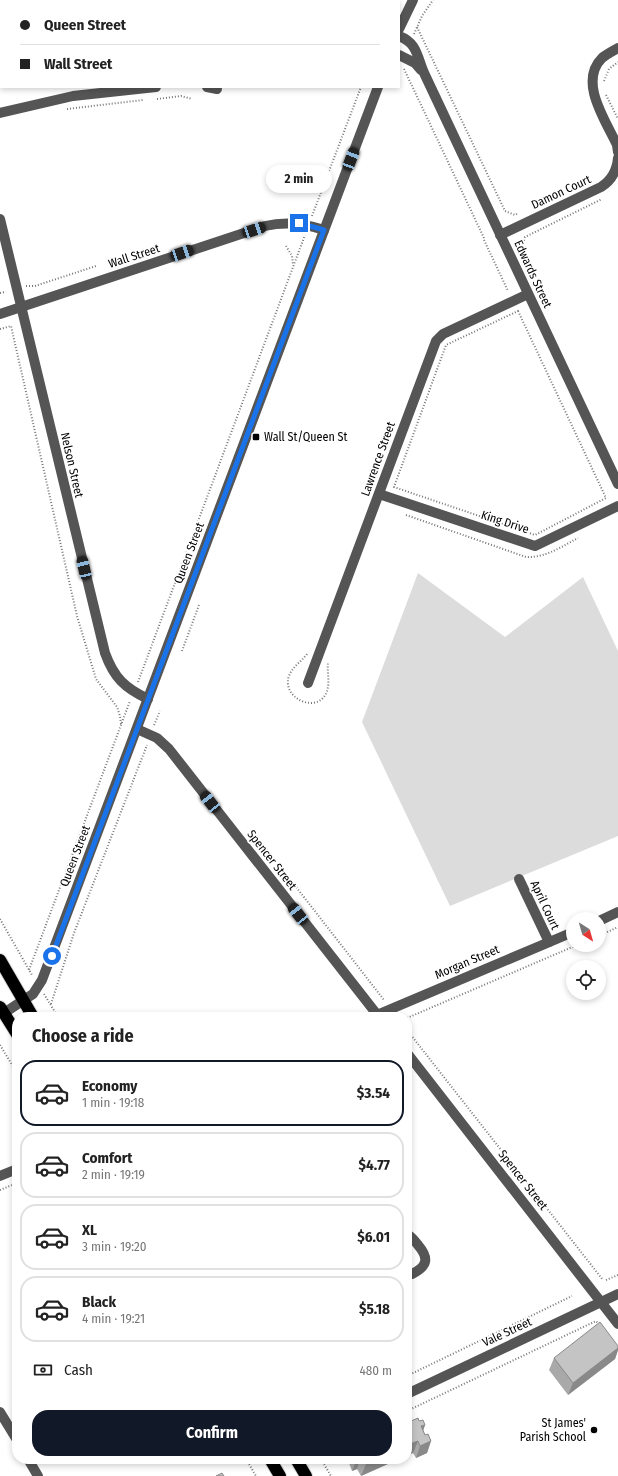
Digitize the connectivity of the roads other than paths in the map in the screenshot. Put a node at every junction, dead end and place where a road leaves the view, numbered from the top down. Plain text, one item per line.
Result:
1 (413, 0) edge
2 (400, 28) edge
3 (400, 36) edge
4 (618, 48) edge
5 (402, 56) edge
6 (425, 75) junction
7 (147, 88) edge
8 (212, 88) edge
9 (378, 88) edge
10 (217, 89) dead end
11 (0, 113) edge
12 (618, 152) edge
13 (618, 158) edge
14 (0, 220) edge
15 (324, 230) junction
16 (500, 235) junction
17 (528, 294) junction
18 (21, 307) junction
19 (0, 314) edge
20 (618, 484) edge
21 (379, 494) junction
22 (618, 506) edge
23 (308, 683) dead end
24 (148, 699) junction
25 (137, 729) junction
26 (519, 879) dead end
27 (618, 912) edge
28 (606, 918) edge
29 (566, 935) edge
30 (549, 942) junction
31 (0, 960) edge
32 (24, 1000) junction
33 (2, 1010) edge
34 (30, 1012) edge
35 (372, 1012) edge
36 (384, 1012) edge
37 (12, 1026) edge
38 (412, 1059) edge
39 (12, 1171) edge
40 (0, 1176) edge
41 (412, 1237) edge
42 (412, 1274) edge
43 (618, 1294) edge
44 (602, 1301) junction
45 (618, 1324) edge
46 (412, 1392) edge
47 (0, 1412) edge
48 (12, 1432) edge
49 (31, 1464) edge
50 (273, 1464) edge
51 (299, 1464) edge
52 (38, 1476) edge
53 (280, 1476) edge
54 (306, 1476) edge

1 - 2 street
3 - 6 street, Edwards Street
4 - 12 street
5 - 6 street, Edwards Street
6 - 16 street, Edwards Street
7 - 11 street
8 - 10 street
9 - 15 street, Queen Street
13 - 16 street, Damon Court
14 - 18 street, Nelson Street
15 - 18 street, Wall Street
15 - 24 street, Queen Street
16 - 17 street, Edwards Street
17 - 20 street, Edwards Street
17 - 21 street, Lawrence Street
18 - 19 street, Wall Street
18 - 24 street, Nelson Street
21 - 22 street, King Drive
21 - 23 street, Lawrence Street
24 - 25 street, Queen Street
25 - 32 street, Queen Street
25 - 35 street, Spencer Street
26 - 30 street, April Court
27 - 28 street
29 - 30 street, Morgan Street
30 - 36 street, Morgan Street
31 - 32 highway
32 - 33 street, Queen Street
32 - 34 highway
33 - 37 highway
38 - 44 street, Spencer Street
39 - 40 street
41 - 42 street
43 - 44 street, Vale Street
44 - 45 street, Spencer Street
44 - 46 street, Vale Street
47 - 48 street
49 - 52 street
50 - 53 highway
51 - 54 highway

